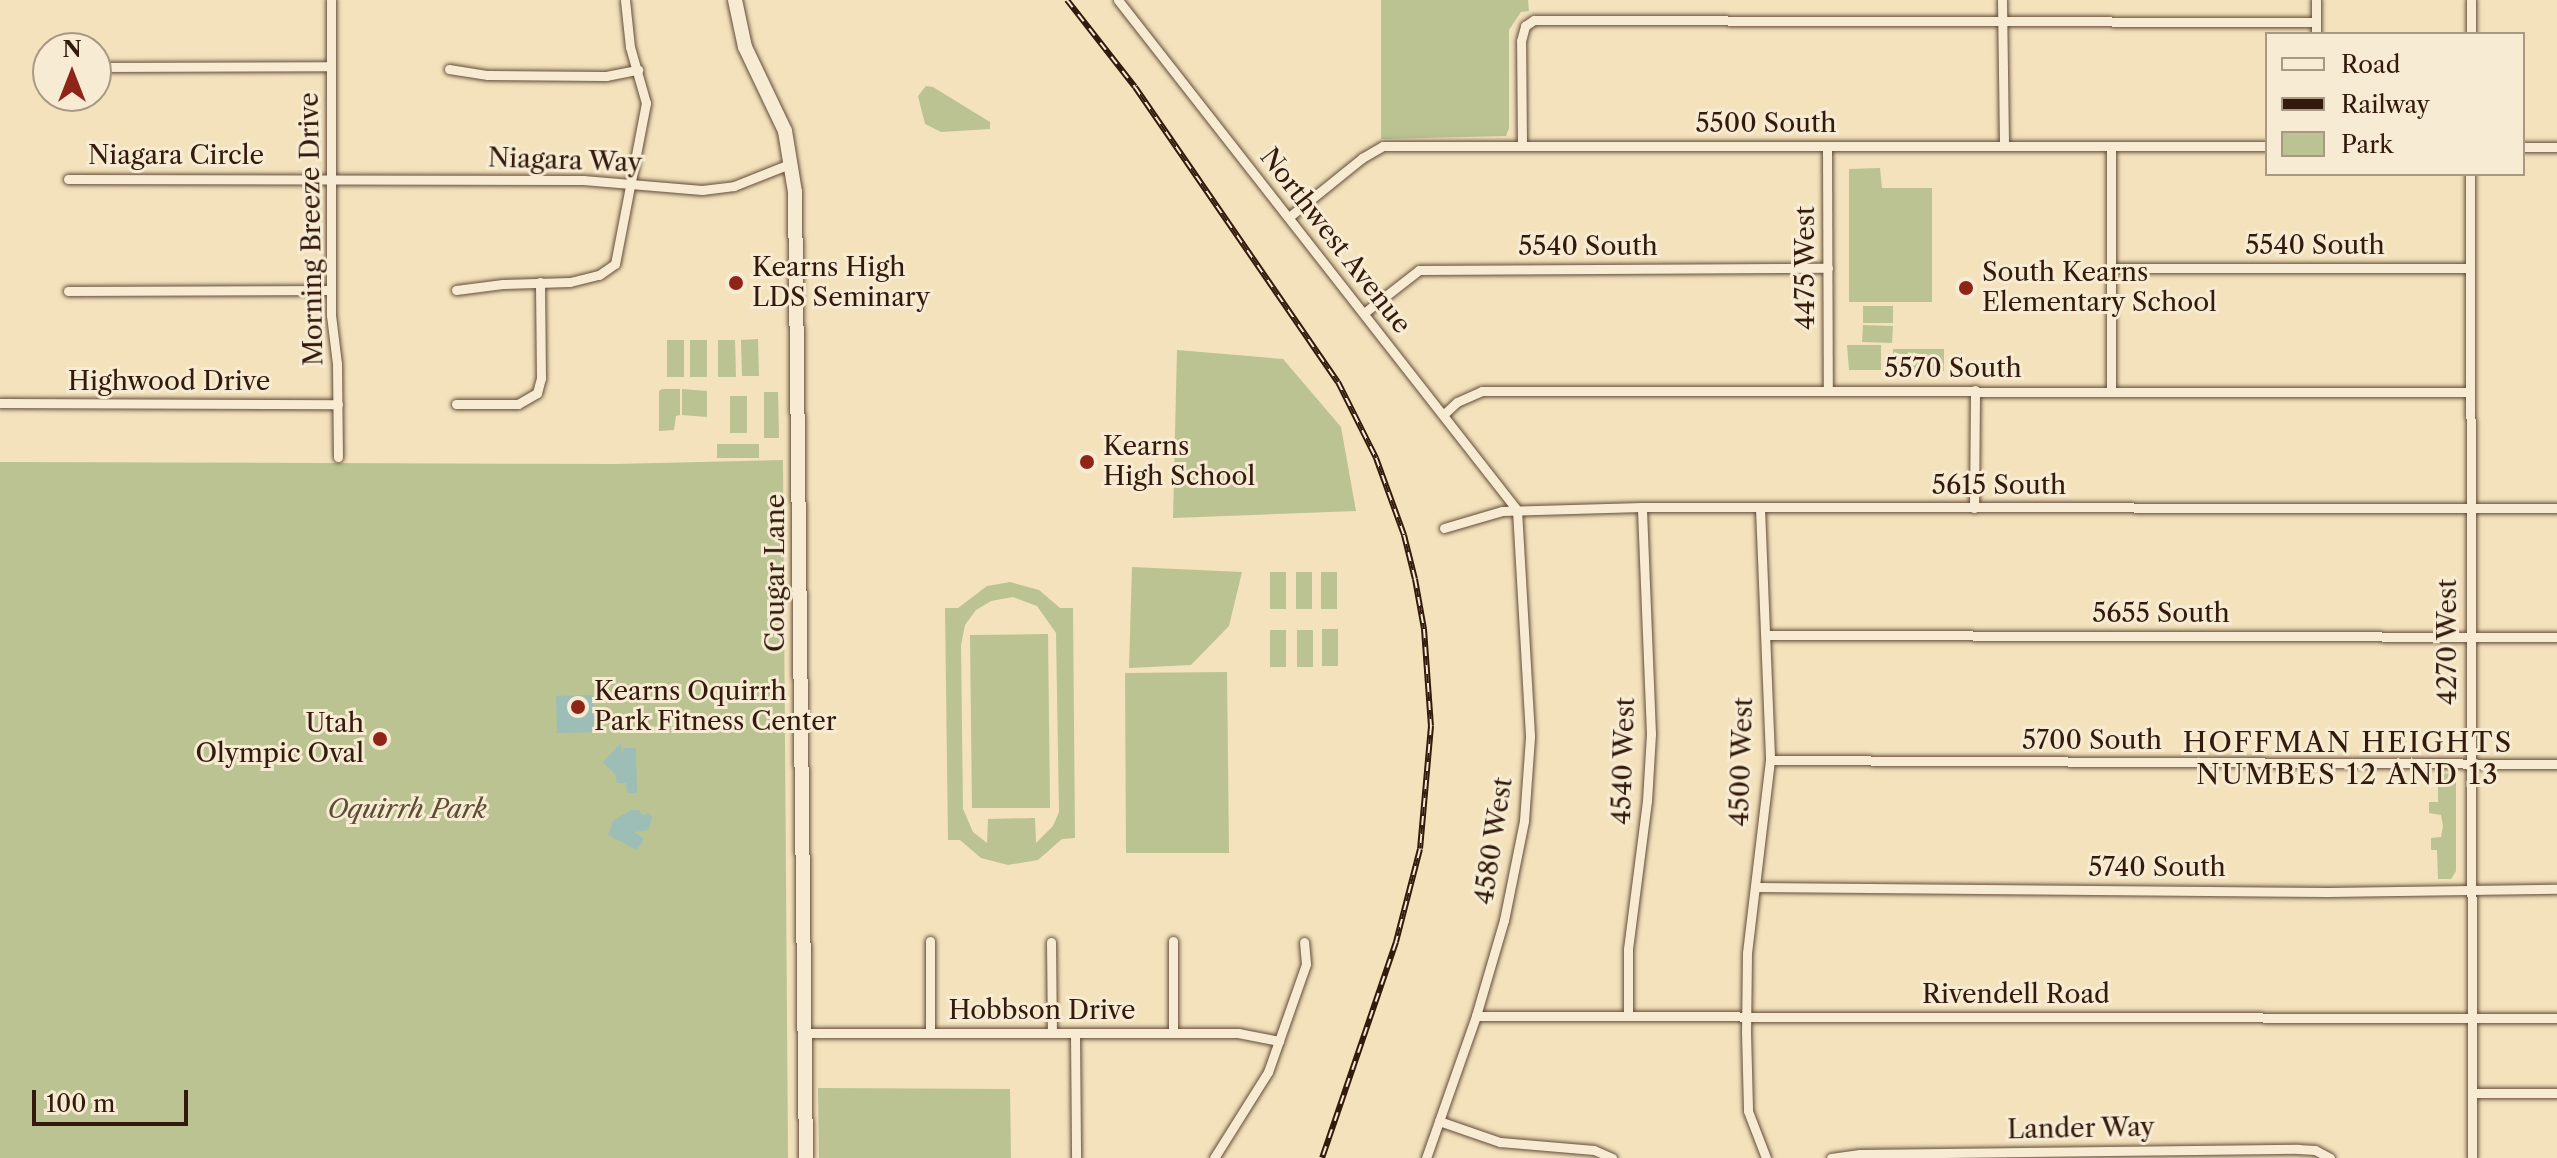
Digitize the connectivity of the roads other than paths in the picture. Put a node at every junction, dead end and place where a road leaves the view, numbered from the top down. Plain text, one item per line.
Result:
1 (331, 0) edge
2 (625, 0) edge
3 (735, 0) edge
4 (1118, 0) edge
5 (2002, 0) edge
6 (2316, 0) edge
7 (2471, 0) edge
8 (2002, 19) junction
9 (2316, 22) junction
10 (2316, 32) edge
11 (2471, 32) edge
12 (331, 66) junction
13 (112, 67) edge
14 (449, 69) dead end
15 (638, 70) junction
16 (1522, 146) junction
17 (1827, 146) junction
18 (2004, 146) junction
19 (2111, 146) junction
20 (2265, 146) edge
21 (2525, 147) edge
22 (2557, 147) edge
23 (792, 163) junction
24 (2470, 176) edge
25 (68, 179) dead end
26 (332, 179) junction
27 (629, 183) junction
28 (1289, 217) junction
29 (1828, 268) junction
30 (2111, 268) junction
31 (2470, 268) junction
32 (540, 282) junction
33 (331, 290) junction
34 (456, 290) dead end
35 (68, 291) dead end
36 (1364, 313) junction
37 (1828, 390) junction
38 (1975, 390) junction
39 (2111, 391) junction
40 (2470, 392) junction
41 (0, 403) edge
42 (338, 404) junction
43 (456, 404) dead end
44 (1443, 415) junction
45 (338, 457) dead end
46 (1642, 507) junction
47 (1760, 508) junction
48 (1974, 508) junction
49 (2557, 508) edge
50 (2471, 509) junction
51 (1517, 510) junction
52 (1444, 528) dead end
53 (1766, 635) junction
54 (2470, 637) junction
55 (2557, 637) edge
56 (1770, 760) junction
57 (2470, 764) junction
58 (2557, 764) edge
59 (1756, 887) junction
60 (2469, 889) junction
61 (2557, 889) edge
62 (930, 941) dead end
63 (1173, 941) dead end
64 (1051, 942) dead end
65 (1304, 942) dead end
66 (1476, 1016) junction
67 (1628, 1016) junction
68 (1747, 1017) junction
69 (2472, 1018) junction
70 (2557, 1018) edge
71 (804, 1033) junction
72 (930, 1033) junction
73 (1052, 1033) junction
74 (1173, 1033) junction
75 (1075, 1034) junction
76 (1279, 1041) junction
77 (2473, 1093) junction
78 (2557, 1093) edge
79 (1439, 1121) junction
80 (806, 1158) edge
81 (1076, 1158) edge
82 (1214, 1158) edge
83 (1426, 1158) edge
84 (1612, 1158) edge
85 (1766, 1158) edge
86 (1831, 1158) edge
87 (2330, 1158) edge
88 (2472, 1158) edge

1 - 12 street, Morning Breeze Drive
2 - 15 street
3 - 23 main road, Cougar Lane
4 - 28 street, Northwest Avenue
5 - 8 street
6 - 9 street
7 - 11 street
8 - 9 street
8 - 16 street
8 - 18 street
9 - 10 street
12 - 13 street
12 - 26 street, Morning Breeze Drive
14 - 15 street
15 - 27 street
16 - 17 street, 5500 South
16 - 28 street, 5500 South
17 - 18 street, 5500 South
17 - 29 street, 4475 West
18 - 19 street, 5500 South
19 - 20 street, 5500 South
19 - 30 street
21 - 22 street
23 - 27 street, Niagara Way
23 - 71 main road, Cougar Lane
24 - 31 street, 4270 West
25 - 26 street, Niagara Circle
26 - 27 street, Niagara Way
26 - 33 street, Morning Breeze Drive
27 - 32 street
28 - 36 street, Northwest Avenue
29 - 36 street, 5540 South
29 - 37 street, 4475 West
30 - 31 street, 5540 South
30 - 39 street
31 - 40 street, 4270 West
32 - 34 street
32 - 43 street
33 - 35 street
33 - 42 street, Morning Breeze Drive
36 - 44 street, Northwest Avenue
37 - 38 street, 5570 South
37 - 44 street, 5570 South
38 - 39 street, 5570 South
38 - 48 street
39 - 40 street, 5570 South
40 - 50 street, 4270 West
41 - 42 street, Highwood Drive
42 - 45 street, Morning Breeze Drive
44 - 51 street, Northwest Avenue
46 - 47 street, 5615 South
46 - 51 street, 5615 South
46 - 67 street, 4540 West
47 - 48 street, 5615 South
47 - 53 street, 4500 West
48 - 50 street, 5615 South
49 - 50 street, 5615 South
50 - 54 street, 4270 West
51 - 52 street, 5615 South
51 - 66 street, 4580 West
53 - 54 street, 5655 South
53 - 56 street, 4500 West
54 - 55 street, 5655 South
54 - 57 street, 4270 West
56 - 57 street, 5700 South
56 - 59 street, 4500 West
57 - 58 street, 5700 South
57 - 60 street, 4270 West
59 - 60 street, 5740 South
59 - 68 street, 4500 West
60 - 61 street, 5740 South
60 - 69 street, 4270 West
62 - 72 street
63 - 74 street
64 - 73 street
65 - 76 street
66 - 67 street, Rivendell Road
66 - 79 street, 4580 West
67 - 68 street, Rivendell Road
68 - 69 street, Rivendell Road
68 - 85 street, 4500 West
69 - 70 street, Rivendell Road
69 - 77 street, 4270 West
71 - 72 street, Hobbson Drive
71 - 80 main road, Cougar Lane
72 - 73 street, Hobbson Drive
73 - 75 street, Hobbson Drive
74 - 75 street, Hobbson Drive
74 - 76 street, Hobbson Drive
75 - 81 street
76 - 82 street
77 - 78 street
77 - 88 street, 4270 West
79 - 83 street, 4580 West
79 - 84 street
86 - 87 street, Lander Way

